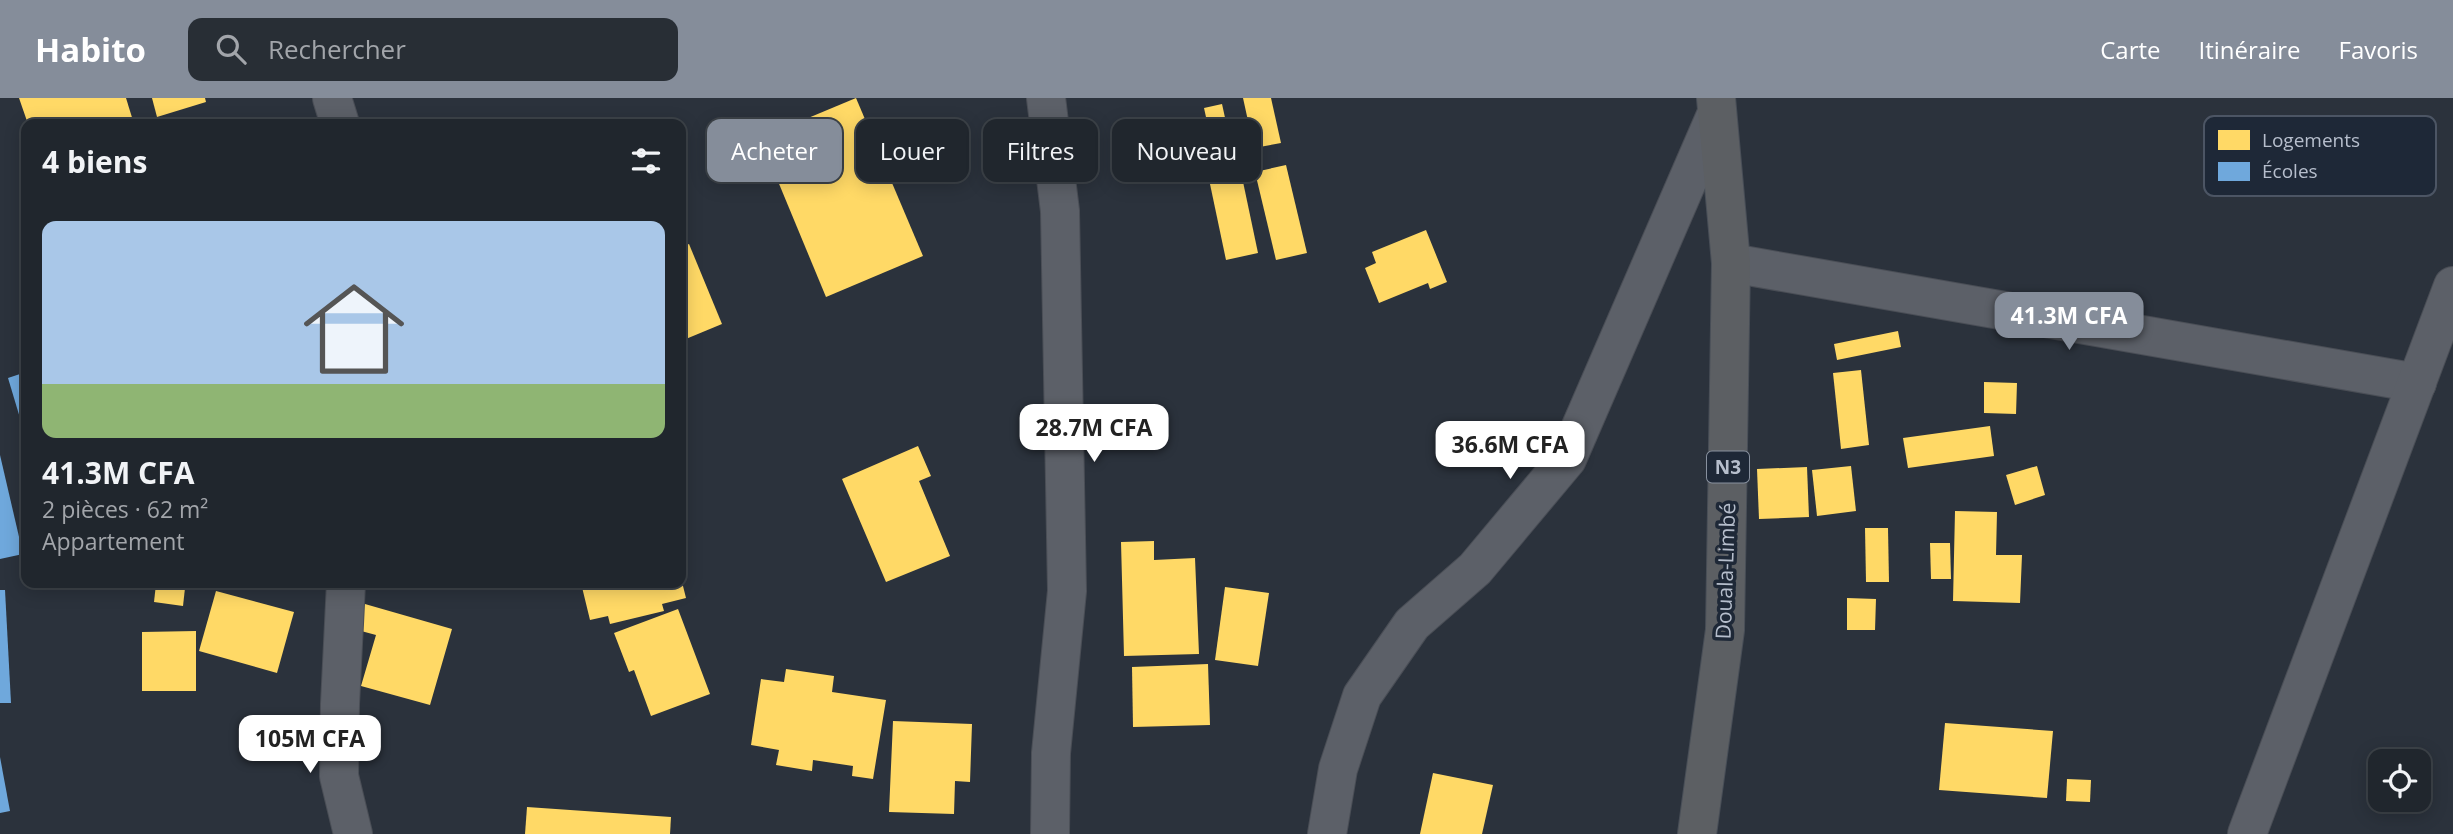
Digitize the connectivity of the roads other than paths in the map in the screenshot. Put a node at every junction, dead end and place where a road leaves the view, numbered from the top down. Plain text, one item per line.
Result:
1 (332, 98) edge
2 (1046, 98) edge
3 (1716, 106) edge
4 (338, 119) edge
5 (1731, 263) junction
6 (2453, 286) edge
7 (2417, 383) junction
8 (346, 588) edge
9 (353, 834) edge
10 (1050, 834) edge
11 (1327, 834) edge
12 (1697, 834) edge
13 (2247, 834) edge

1 - 4 street
2 - 10 street
3 - 5 highway, Douala-Limbé / N3
3 - 11 street
5 - 7 street
5 - 12 highway, Douala-Limbé / N3
6 - 7 street
7 - 13 street
8 - 9 street

